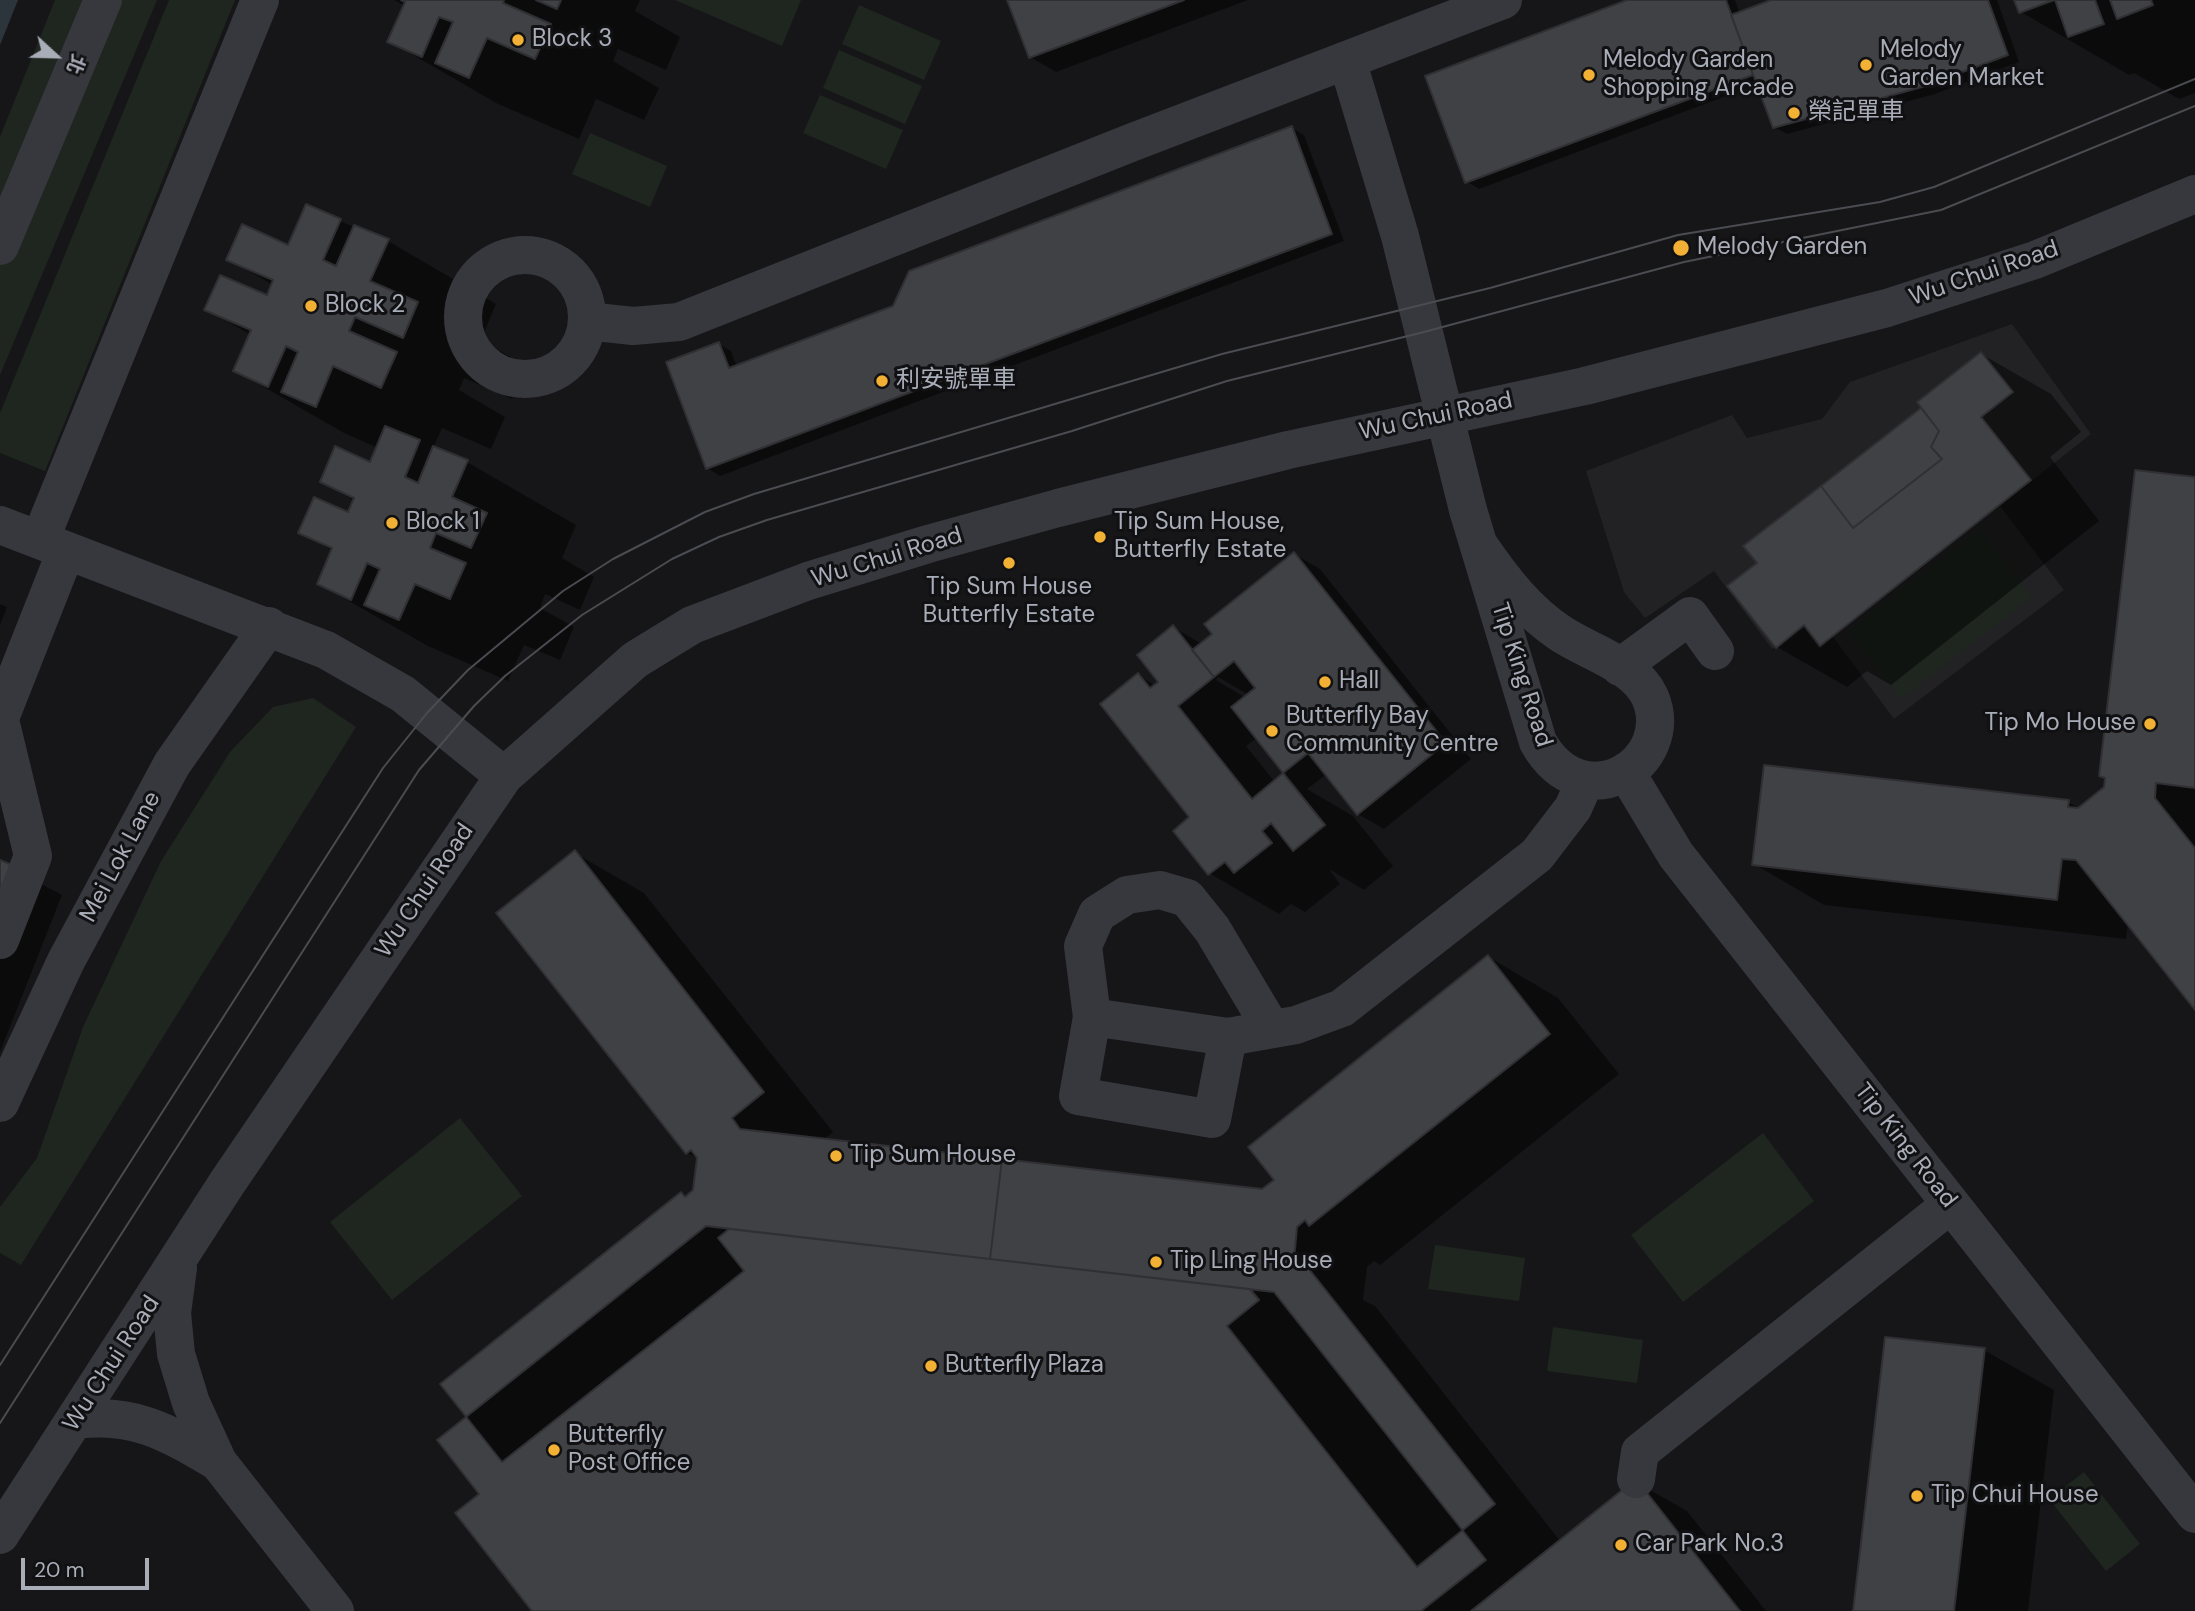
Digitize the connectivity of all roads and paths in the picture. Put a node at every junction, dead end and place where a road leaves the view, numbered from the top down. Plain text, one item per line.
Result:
1 (103, 0) edge
2 (260, 0) edge
3 (1503, 0) edge
4 (1348, 60) junction
5 (2195, 194) edge
6 (0, 246) edge
7 (587, 321) dead end
8 (1445, 415) junction
9 (0, 524) edge
10 (53, 546) junction
11 (1482, 548) junction
12 (269, 626) junction
13 (1715, 651) dead end
14 (1620, 667) junction
15 (0, 719) edge
16 (1626, 772) junction
17 (503, 776) junction
18 (1585, 780) junction
19 (0, 940) edge
20 (1092, 1017) junction
21 (1271, 1028) junction
22 (1228, 1037) junction
23 (0, 1104) edge
24 (1951, 1204) junction
25 (180, 1259) junction
26 (76, 1420) junction
27 (218, 1462) junction
28 (1636, 1479) dead end
29 (2195, 1514) edge
30 (0, 1535) edge
31 (334, 1611) edge

1 - 6 street
2 - 10 street
3 - 4 street
4 - 7 street
4 - 8 street, Tip King Road
5 - 8 street, Wu Chui Road
8 - 11 street, Tip King Road
8 - 17 street, Wu Chui Road
9 - 10 street
10 - 12 street
10 - 15 street
11 - 14 street, Tip King Road
11 - 18 street, Tip King Road
12 - 17 street
12 - 23 street, Mei Lok Lane
13 - 14 street
14 - 16 street, Tip King Road
15 - 19 street
16 - 18 street
16 - 24 street, Tip King Road
17 - 25 street, Wu Chui Road
18 - 21 street
20 - 21 street
20 - 22 street
20 - 22 street
21 - 22 street
24 - 28 street
24 - 29 street, Tip King Road
25 - 26 street, Wu Chui Road
25 - 27 street
26 - 27 street
26 - 30 street, Wu Chui Road
27 - 31 street

